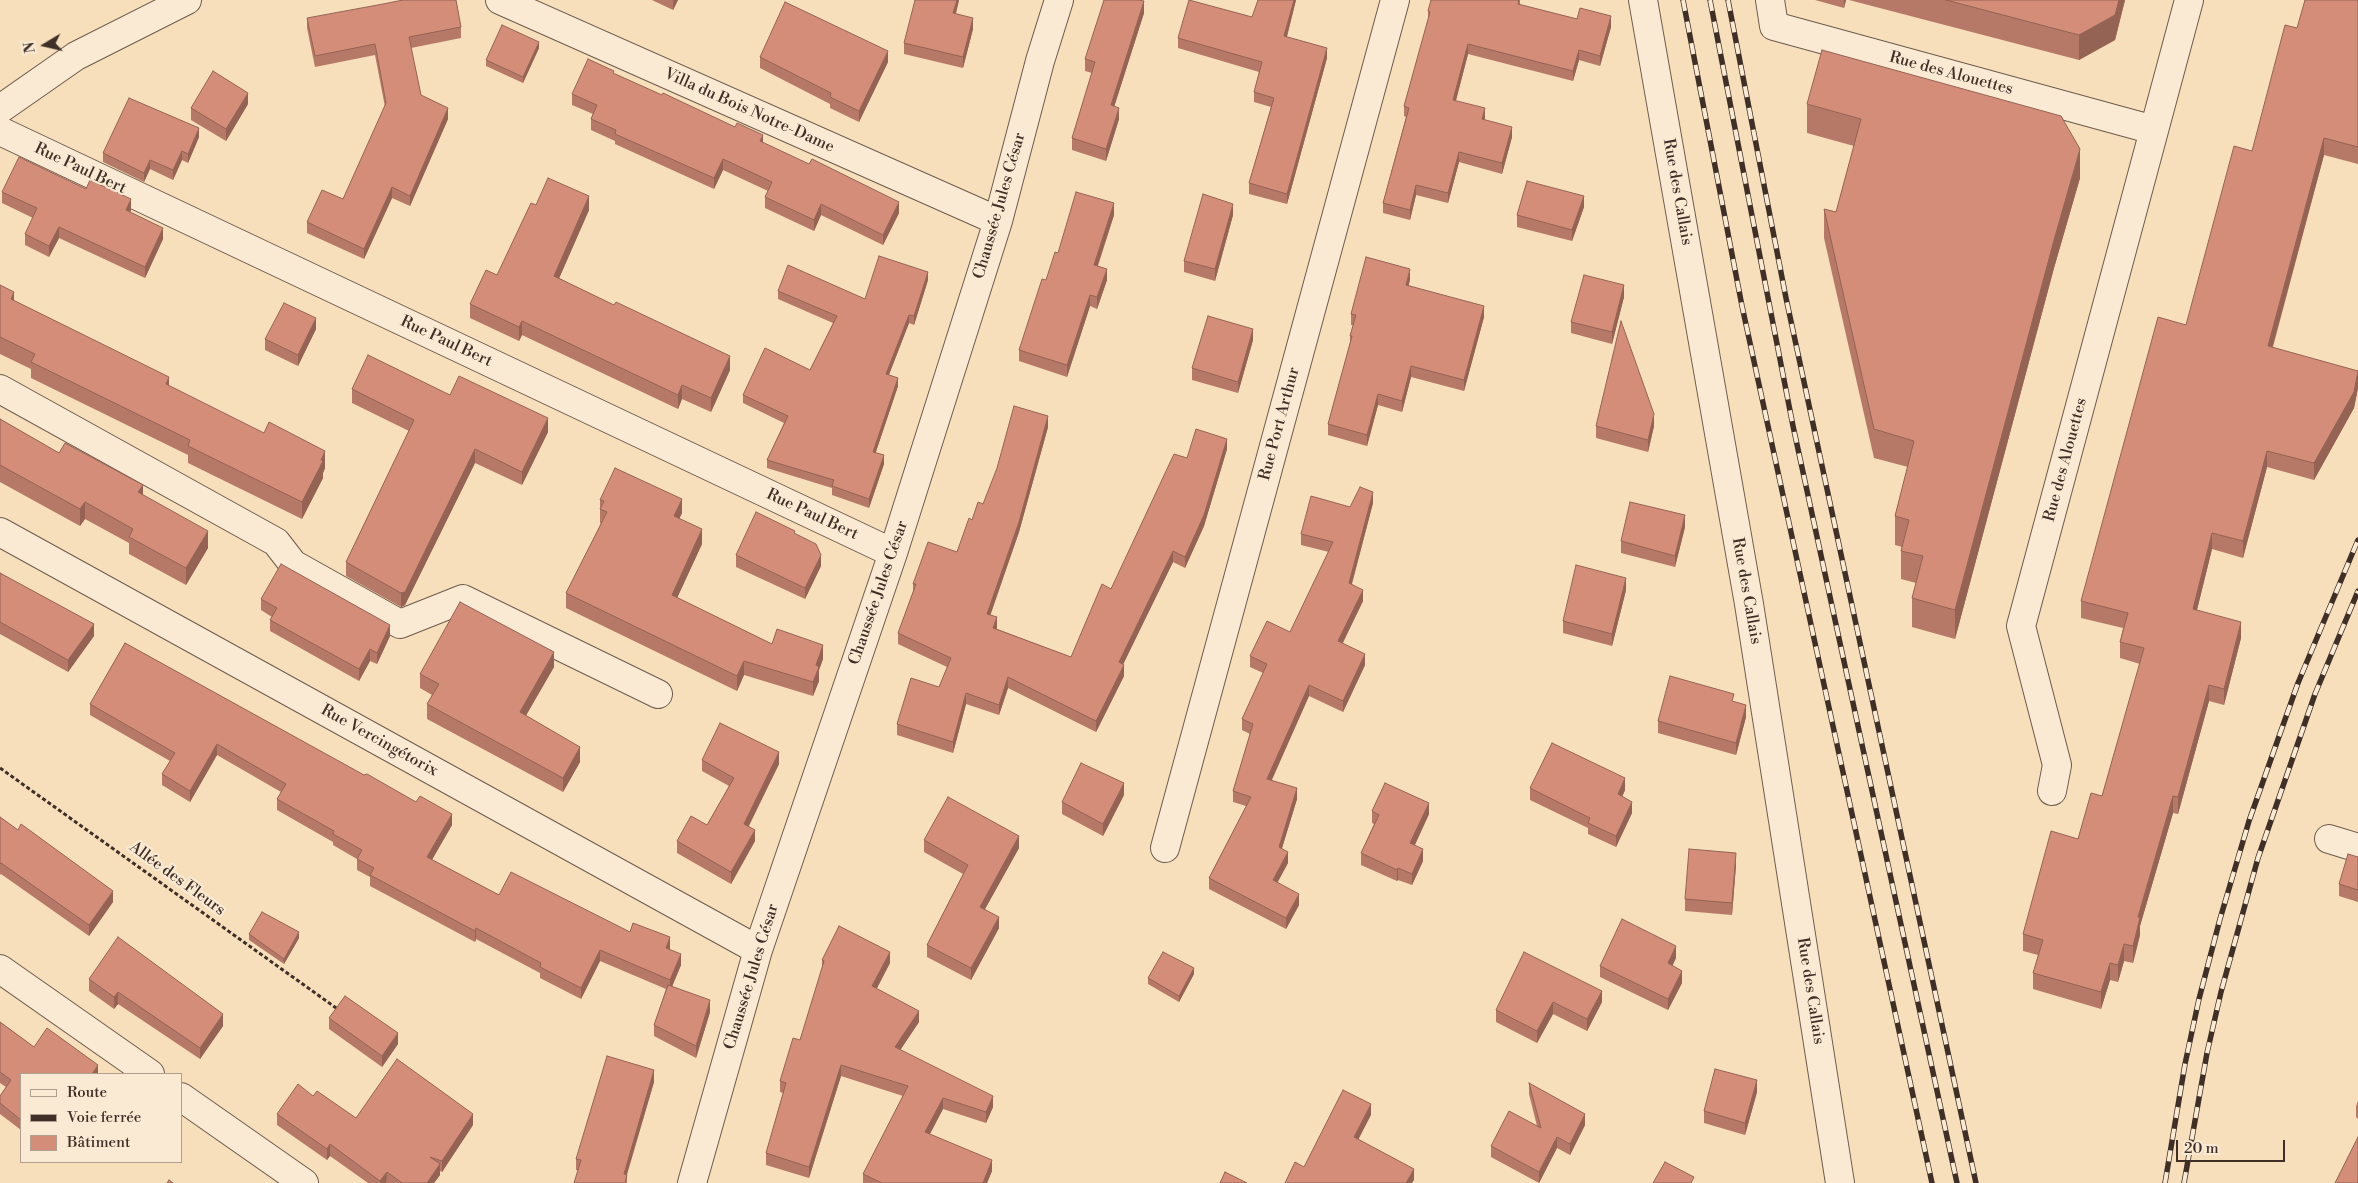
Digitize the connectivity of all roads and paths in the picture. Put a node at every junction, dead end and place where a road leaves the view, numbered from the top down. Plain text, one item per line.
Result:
1 (187, 0) edge
2 (500, 0) edge
3 (1059, 0) edge
4 (1395, 0) edge
5 (1643, 0) edge
6 (1770, 0) edge
7 (2189, 0) edge
8 (0, 109) edge
9 (2154, 130) junction
10 (0, 131) edge
11 (998, 221) junction
12 (0, 389) edge
13 (0, 532) edge
14 (893, 553) junction
15 (658, 694) dead end
16 (0, 768) edge
17 (2052, 791) dead end
18 (2329, 839) dead end
19 (1164, 848) dead end
20 (2358, 848) edge
21 (758, 950) junction
22 (0, 969) edge
23 (340, 1011) edge
24 (149, 1073) edge
25 (182, 1097) edge
26 (304, 1183) edge
27 (693, 1183) edge
28 (1840, 1183) edge

1 - 8 street
2 - 11 street, Villa du Bois Notre-Dame
3 - 11 street, Chaussée Jules César
4 - 19 street, Rue Port Arthur
5 - 28 street, Rue des Callais
6 - 9 street, Rue des Alouettes
7 - 9 street, Rue des Alouettes
9 - 17 street, Rue des Alouettes
10 - 14 street, Rue Paul Bert
11 - 14 street, Chaussée Jules César
12 - 15 street
13 - 21 street, Rue Vercingétorix
14 - 21 street, Chaussée Jules César
16 - 23 path, Allée des Fleurs
18 - 20 street
21 - 27 street, Chaussée Jules César
22 - 24 street
25 - 26 street

